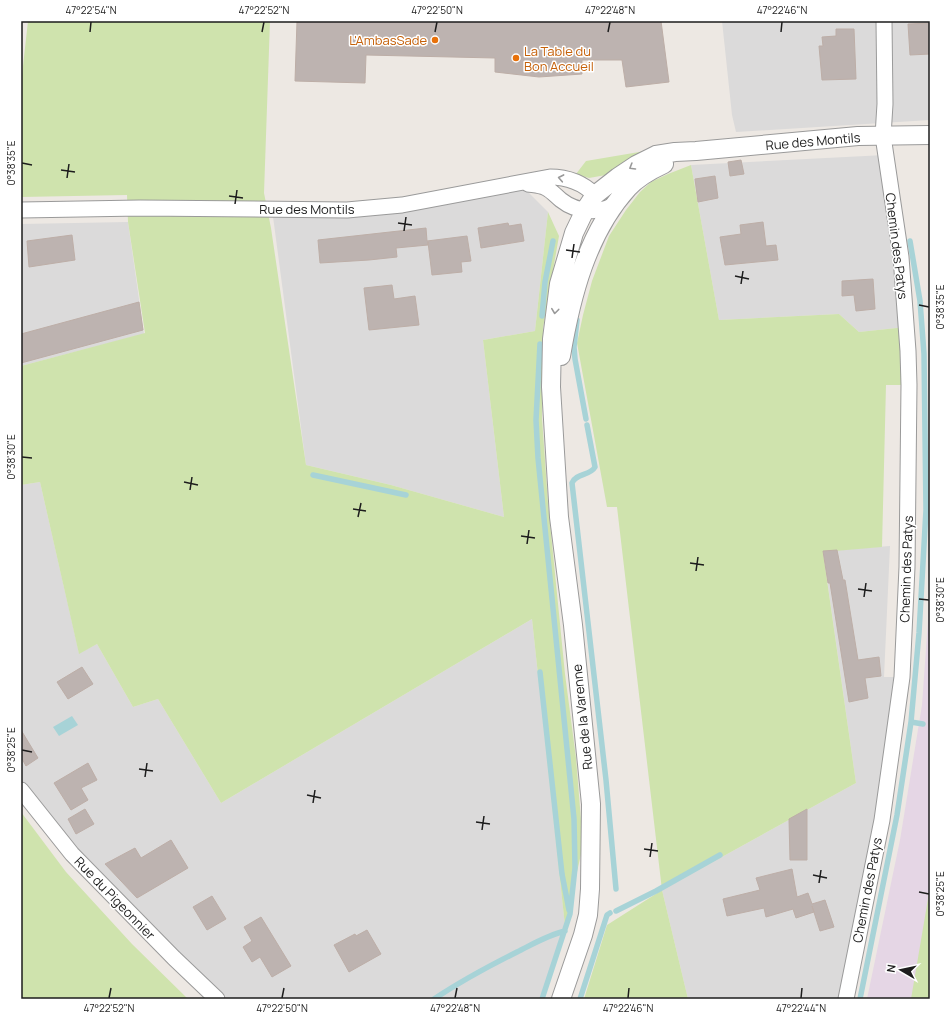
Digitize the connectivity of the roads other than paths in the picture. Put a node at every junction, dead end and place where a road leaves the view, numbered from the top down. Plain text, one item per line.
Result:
1 (884, 21) edge
2 (930, 135) edge
3 (883, 136) junction
4 (696, 151) junction
5 (519, 183) junction
6 (620, 198) junction
7 (560, 200) junction
8 (591, 205) junction
9 (21, 210) edge
10 (574, 233) junction
11 (570, 309) junction
12 (554, 432) junction
13 (21, 790) edge
14 (216, 999) edge
15 (561, 999) edge
16 (846, 999) edge

1 - 3 street, Chemin des Patys
2 - 3 street, Rue des Montils
3 - 4 street, Rue des Montils
3 - 16 street, Chemin des Patys
4 - 6 street, Rue des Montils
4 -> 8 street, Rue des Montils
5 - 7 street, Rue des Montils
8 -> 5 street, Rue des Montils
5 - 9 street, Rue des Montils
6 - 8 street, Rue des Montils
6 - 11 street, Rue de la Varenne
7 - 8 street, Rue des Montils
7 - 10 street, Rue des Montils
8 - 10 street, Rue de la Varenne
8 - 11 street
10 -> 12 street, Rue de la Varenne
11 - 12 street, Rue de la Varenne
12 - 15 street, Rue de la Varenne
13 - 14 street, Rue du Pigeonnier

